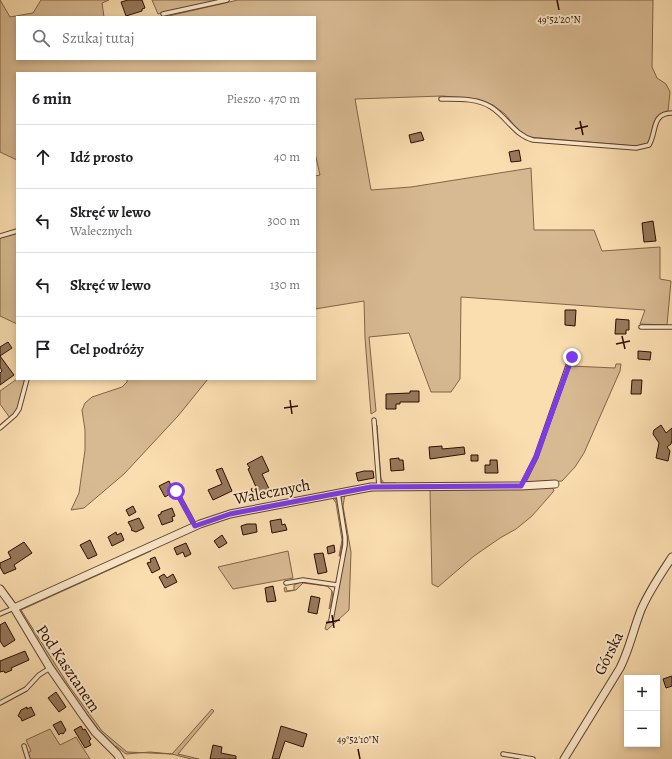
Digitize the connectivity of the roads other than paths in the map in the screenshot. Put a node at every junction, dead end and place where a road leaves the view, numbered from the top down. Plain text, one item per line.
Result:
1 (227, 0) edge
2 (163, 14) dead end
3 (442, 99) dead end
4 (672, 113) edge
5 (16, 231) edge
6 (0, 236) edge
7 (641, 327) dead end
8 (672, 327) edge
9 (572, 357) dead end
10 (27, 380) edge
11 (374, 420) dead end
12 (0, 428) edge
13 (555, 484) dead end
14 (379, 486) junction
15 (521, 486) junction
16 (176, 491) dead end
17 (337, 492) junction
18 (195, 526) junction
19 (672, 557) edge
20 (286, 583) dead end
21 (337, 585) junction
22 (0, 589) edge
23 (14, 608) junction
24 (0, 614) edge
25 (331, 620) dead end
26 (50, 668) junction
27 (0, 702) edge
28 (24, 746) dead end
29 (504, 754) dead end
30 (28, 759) edge
31 (120, 759) edge
32 (533, 759) edge
33 (564, 759) edge

1 - 2 lane
3 - 4 lane
5 - 6 lane
7 - 8 lane
9 - 15 lane
10 - 12 lane
11 - 14 lane
13 - 15 street, Walecznych
14 - 15 street, Walecznych
14 - 17 street, Walecznych
16 - 18 lane
17 - 18 street, Walecznych
17 - 21 lane
18 - 23 street, Walecznych
19 - 33 street, Górska
20 - 21 lane
21 - 25 lane
22 - 23 street, Pod Kasztanem
23 - 24 lane
23 - 26 street, Pod Kasztanem
26 - 27 lane
26 - 31 street, Pod Kasztanem
28 - 30 lane
29 - 32 lane

